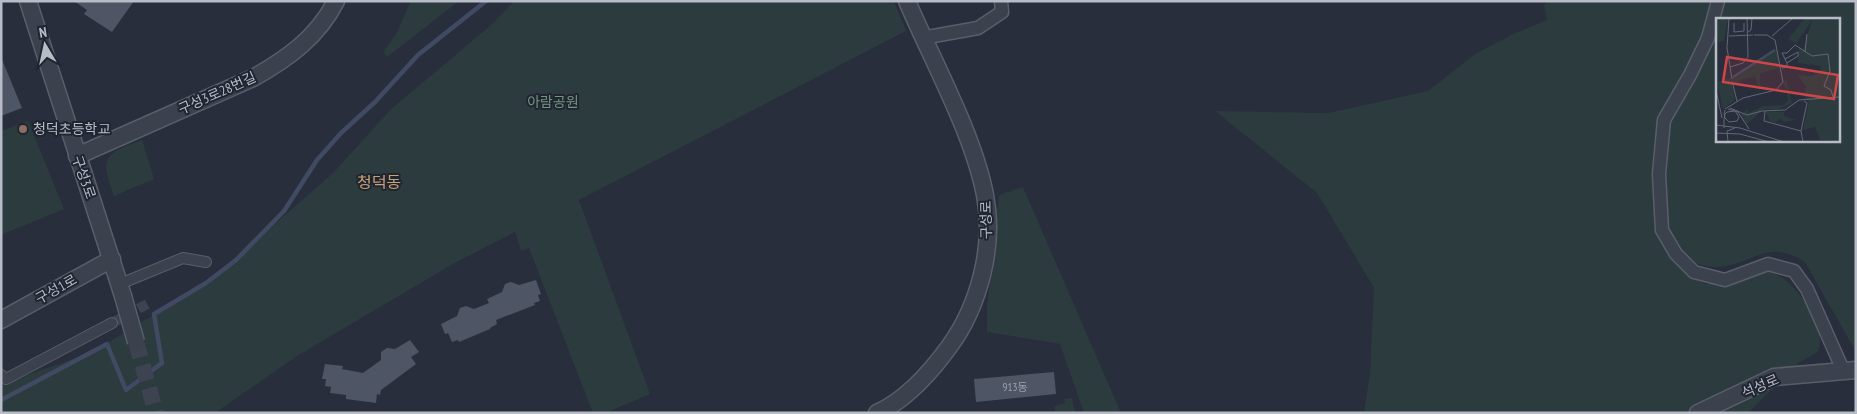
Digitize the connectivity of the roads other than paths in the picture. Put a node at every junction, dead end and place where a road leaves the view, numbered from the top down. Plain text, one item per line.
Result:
1 (28, 1) edge
2 (336, 1) edge
3 (907, 1) edge
4 (1000, 1) edge
5 (1718, 1) edge
6 (922, 38) junction
7 (77, 156) junction
8 (112, 259) junction
9 (206, 262) dead end
10 (122, 290) junction
11 (1, 320) edge
12 (112, 323) tunnel mouth
13 (136, 342) tunnel mouth
14 (1850, 370) edge
15 (1, 375) edge
16 (877, 413) edge
17 (1698, 413) edge

1 - 7 street, 구성3로
2 - 7 street, 구성3로28번길
3 - 6 street, 구성로
4 - 6 street
5 - 14 street
6 - 16 street, 구성로
7 - 8 street, 구성3로
8 - 10 street, 구성3로
8 - 11 street, 구성1로
9 - 10 street
10 - 13 street, 구성3로, bridge
12 - 15 street
14 - 17 street, 석성로

